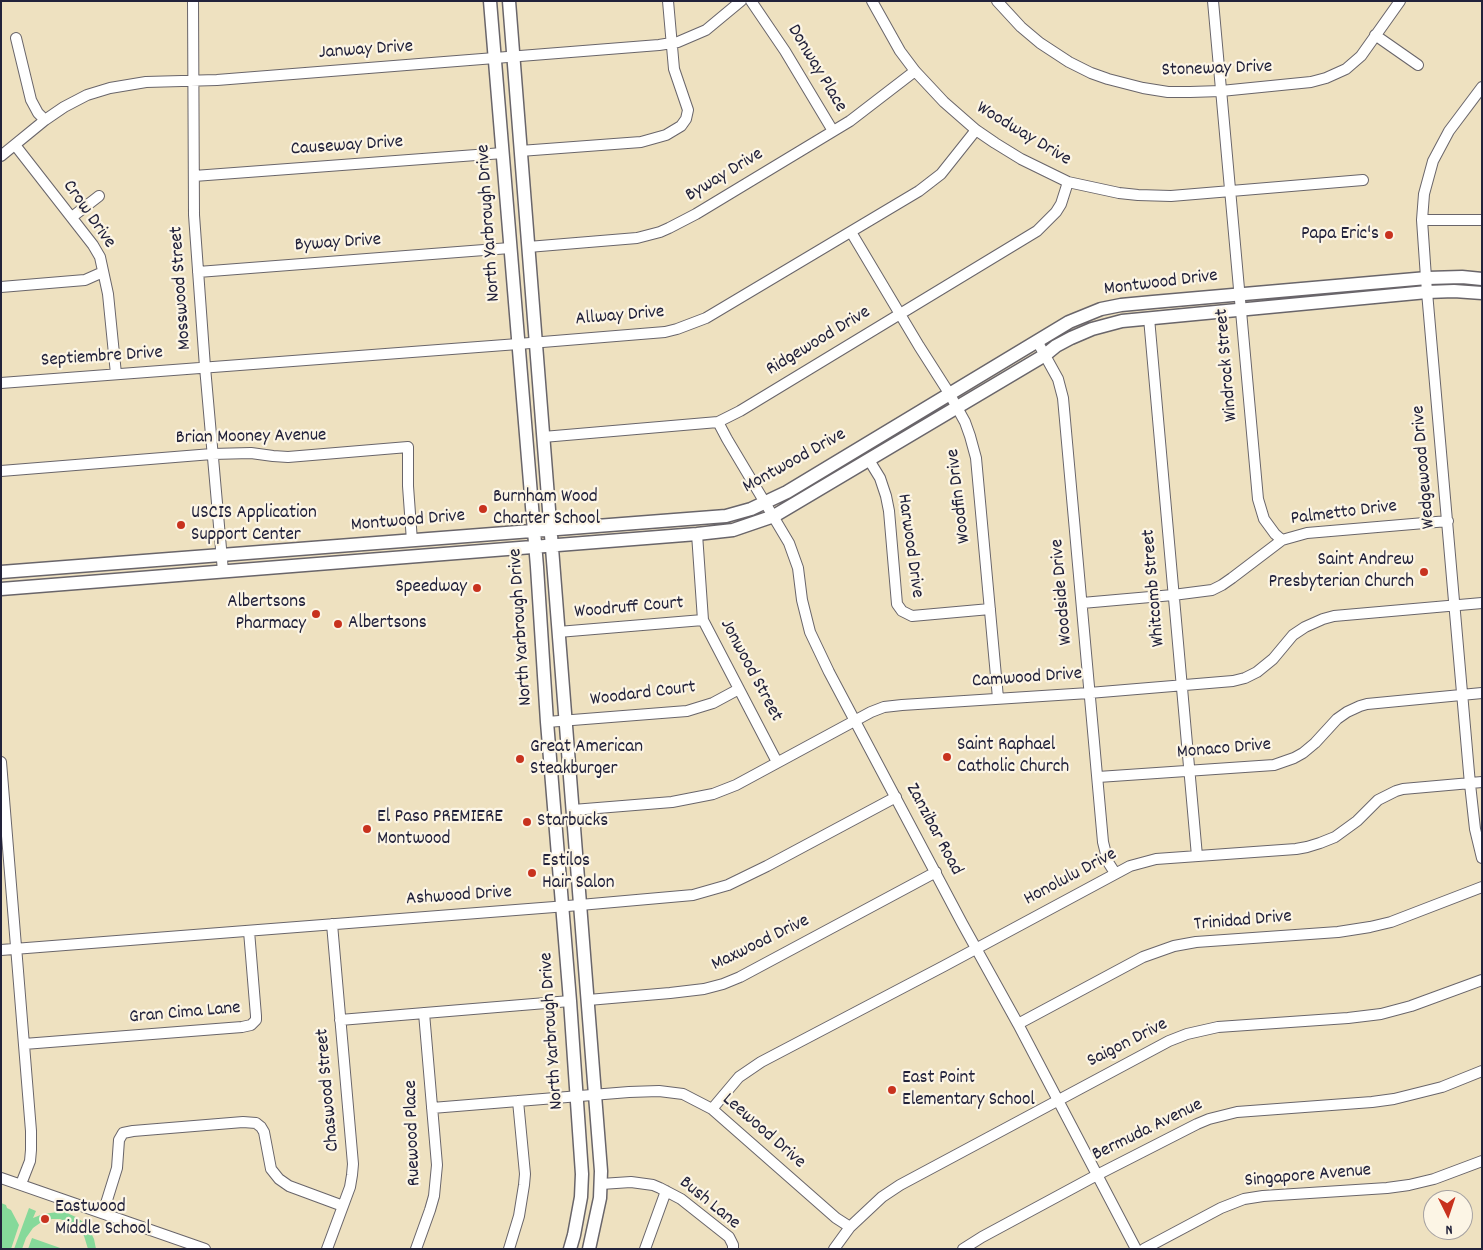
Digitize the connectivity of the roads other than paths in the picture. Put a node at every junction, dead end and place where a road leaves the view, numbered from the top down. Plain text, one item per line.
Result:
1 (194, 1) edge
2 (490, 1) edge
3 (509, 1) edge
4 (668, 1) edge
5 (741, 1) edge
6 (751, 1) edge
7 (872, 1) edge
8 (997, 1) edge
9 (1213, 1) edge
10 (1400, 1) edge
11 (1375, 36) junction
12 (16, 38) dead end
13 (672, 43) junction
14 (513, 57) junction
15 (495, 58) junction
16 (1418, 65) dead end
17 (915, 71) junction
18 (194, 81) junction
19 (1482, 87) edge
20 (1221, 91) junction
21 (45, 120) junction
22 (976, 130) junction
23 (833, 131) junction
24 (15, 145) junction
25 (520, 151) junction
26 (503, 153) junction
27 (1, 156) edge
28 (194, 176) junction
29 (1363, 180) dead end
30 (1068, 182) junction
31 (1230, 192) junction
32 (99, 196) dead end
33 (72, 218) junction
34 (1422, 220) junction
35 (1482, 220) edge
36 (851, 232) junction
37 (528, 247) junction
38 (510, 248) junction
39 (104, 272) junction
40 (198, 272) junction
41 (1427, 278) junction
42 (1482, 279) edge
43 (1, 287) edge
44 (1326, 287) junction
45 (1427, 292) junction
46 (1482, 293) edge
47 (1240, 294) junction
48 (1328, 302) junction
49 (1241, 310) junction
50 (900, 314) junction
51 (1149, 318) junction
52 (535, 341) junction
53 (1037, 342) junction
54 (518, 344) junction
55 (1045, 355) junction
56 (205, 367) junction
57 (116, 374) junction
58 (1, 383) edge
59 (949, 393) junction
60 (957, 407) junction
61 (718, 422) junction
62 (543, 437) junction
63 (212, 454) junction
64 (869, 460) junction
65 (1, 471) edge
66 (766, 503) junction
67 (774, 516) junction
68 (1448, 520) junction
69 (550, 530) junction
70 (534, 531) junction
71 (697, 534) junction
72 (1282, 540) junction
73 (412, 541) junction
74 (551, 545) junction
75 (535, 546) junction
76 (222, 555) junction
77 (223, 571) junction
78 (1, 572) edge
79 (1, 589) edge
80 (1173, 595) junction
81 (1082, 603) junction
82 (1482, 603) edge
83 (1455, 606) junction
84 (990, 609) junction
85 (704, 620) junction
86 (558, 632) junction
87 (1181, 686) junction
88 (739, 689) junction
89 (1089, 693) junction
90 (1482, 693) edge
91 (1463, 694) junction
92 (998, 698) junction
93 (565, 721) junction
94 (547, 722) junction
95 (855, 722) junction
96 (1, 762) edge
97 (777, 762) junction
98 (1189, 770) junction
99 (1098, 777) junction
100 (1482, 782) edge
101 (1470, 784) junction
102 (896, 797) junction
103 (573, 810) junction
104 (1197, 856) junction
105 (1482, 858) edge
106 (936, 872) junction
107 (1115, 874) junction
108 (1482, 887) edge
109 (580, 905) junction
110 (562, 907) junction
111 (332, 924) junction
112 (249, 931) junction
113 (976, 948) junction
114 (16, 949) junction
115 (1, 950) edge
116 (1482, 980) edge
117 (588, 1000) junction
118 (570, 1001) junction
119 (424, 1013) junction
120 (340, 1020) junction
121 (1018, 1024) junction
122 (24, 1044) junction
123 (1482, 1071) edge
124 (595, 1095) junction
125 (577, 1096) junction
126 (518, 1101) junction
127 (1057, 1101) junction
128 (432, 1108) junction
129 (712, 1109) junction
130 (1482, 1161) edge
131 (1097, 1175) junction
132 (1, 1178) edge
133 (21, 1184) junction
134 (601, 1184) junction
135 (666, 1191) junction
136 (343, 1206) junction
137 (103, 1212) junction
138 (850, 1227) junction
139 (205, 1249) edge
140 (327, 1249) edge
141 (416, 1249) edge
142 (509, 1249) edge
143 (570, 1249) edge
144 (589, 1249) edge
145 (645, 1249) edge
146 (733, 1249) edge
147 (834, 1249) edge
148 (963, 1249) edge
149 (1136, 1249) edge
150 (1144, 1249) edge

1 - 18 street, Mosswood Street
2 - 15 main road, North Yarbrough Drive
3 - 14 main road, North Yarbrough Drive
4 - 13 street
5 - 13 street, Janway Drive
6 - 23 street, Donway Place
7 - 17 street, Woodway Drive
8 - 20 street, Stoneway Drive
9 - 20 street, Windrock Street
10 - 11 street, Stoneway Drive
11 - 16 street
11 - 20 street, Stoneway Drive
12 - 21 street
13 - 14 street, Janway Drive
13 - 25 street
14 - 15 street, Janway Drive
14 - 25 main road, North Yarbrough Drive
15 - 18 street, Janway Drive
15 - 26 main road, North Yarbrough Drive
17 - 22 street, Woodway Drive
17 - 23 street, Byway Drive
18 - 21 street, Janway Drive
18 - 28 street, Mosswood Street
19 - 34 street, Wedgewood Drive
20 - 31 street, Windrock Street
21 - 24 street, Janway Drive
22 - 30 street, Woodway Drive
22 - 36 street, Allway Drive
23 - 37 street, Byway Drive
24 - 27 street, Janway Drive
24 - 33 street, Crow Drive
25 - 37 main road, North Yarbrough Drive
26 - 28 street, Causeway Drive
26 - 38 main road, North Yarbrough Drive
28 - 40 street, Mosswood Street
29 - 31 street, Woodway Drive
30 - 31 street, Woodway Drive
30 - 50 street, Ridgewood Drive
31 - 47 street, Windrock Street
32 - 33 street
33 - 39 street, Crow Drive
34 - 35 street
34 - 41 street, Wedgewood Drive
36 - 50 street, Woodfin Drive
36 - 52 street, Allway Drive
37 - 52 main road, North Yarbrough Drive
38 - 40 street, Byway Drive
38 - 54 main road, North Yarbrough Drive
39 - 43 street
39 - 57 street, Crow Drive
40 - 56 street, Mosswood Street
41 - 42 main road, Montwood Drive
41 - 44 main road, Montwood Drive
41 - 45 street, Wedgewood Drive
44 - 47 main road, Montwood Drive
44 - 48 main road
45 - 46 main road, Montwood Drive
45 - 48 main road, Montwood Drive
45 - 68 street, Wedgewood Drive
47 - 49 street, Windrock Street
47 - 53 main road, Montwood Drive
48 - 49 main road, Montwood Drive
49 - 51 main road, Montwood Drive
49 - 72 street, Windrock Street
50 - 59 street, Woodfin Drive
50 - 61 street, Ridgewood Drive
51 - 55 main road, Montwood Drive
51 - 80 street, Whitcomb Street
52 - 54 street, Allway Drive
52 - 62 main road, North Yarbrough Drive
53 - 55 street, Woodside Drive
53 - 59 main road, Montwood Drive
54 - 56 street, Allway Drive
54 - 70 main road, North Yarbrough Drive
55 - 60 main road, Montwood Drive
55 - 81 street, Woodside Drive
56 - 57 street, Septiembre Drive
56 - 63 street, Mosswood Street
57 - 58 street, Septiembre Drive
59 - 60 street, Woodfin Drive
59 - 66 main road, Montwood Drive
60 - 64 main road, Montwood Drive
60 - 84 street, Woodfin Drive
61 - 62 street, Ridgewood Drive
61 - 66 street, Zanzibar Road
62 - 69 main road, North Yarbrough Drive
63 - 65 street, Brian Mooney Avenue
63 - 73 street, Brian Mooney Avenue
63 - 76 street, Mosswood Street
64 - 67 main road, Montwood Drive
64 - 84 street, Harwood Drive
66 - 67 street, Zanzibar Road
66 - 69 main road, Montwood Drive
67 - 71 main road, Montwood Drive
67 - 95 street, Zanzibar Road
68 - 72 street, Palmetto Drive
68 - 83 street, Wedgewood Drive
69 - 70 main road, Montwood Drive
69 - 74 main road, North Yarbrough Drive
70 - 73 main road, Montwood Drive
70 - 75 main road, North Yarbrough Drive
71 - 74 main road, Montwood Drive
71 - 85 street, Jonwood Street
72 - 80 street, Palmetto Drive
73 - 76 main road, Montwood Drive
74 - 75 main road, Montwood Drive
74 - 86 main road, North Yarbrough Drive
75 - 77 main road, Montwood Drive
75 - 94 main road, North Yarbrough Drive
76 - 77 street, Mosswood Street
76 - 78 main road, Montwood Drive
77 - 79 main road, Montwood Drive
80 - 81 street, Palmetto Drive
80 - 87 street, Whitcomb Street
81 - 89 street, Woodside Drive
82 - 83 street, Camwood Drive
83 - 87 street, Camwood Drive
83 - 91 street, Wedgewood Drive
84 - 92 street, Woodfin Drive
85 - 86 street, Woodruff Court
85 - 88 street, Jonwood Street
86 - 93 main road, North Yarbrough Drive
87 - 89 street, Camwood Drive
87 - 98 street, Whitcomb Street
88 - 93 street, Woodard Court
88 - 97 street, Jonwood Street
89 - 92 street, Camwood Drive
89 - 99 street, Woodside Drive
90 - 91 street, Monaco Drive
91 - 98 street, Monaco Drive
91 - 101 street, Wedgewood Drive
92 - 95 street, Camwood Drive
93 - 94 street, Woodard Court
93 - 103 main road, North Yarbrough Drive
94 - 110 main road, North Yarbrough Drive
95 - 97 street, Camwood Drive
95 - 102 street, Zanzibar Road
96 - 114 street
97 - 103 street, Camwood Drive
98 - 99 street, Monaco Drive
98 - 104 street, Whitcomb Street
99 - 107 street, Woodside Drive
100 - 101 street, Honolulu Drive
101 - 104 street, Honolulu Drive
101 - 105 street, Wedgewood Drive
102 - 106 street, Zanzibar Road
102 - 109 street, Ashwood Drive
103 - 109 main road, North Yarbrough Drive
104 - 107 street, Honolulu Drive
106 - 113 street, Zanzibar Road
106 - 117 street, Maxwood Drive
107 - 113 street, Honolulu Drive
108 - 121 street, Trinidad Drive
109 - 110 street, Ashwood Drive
109 - 117 main road, North Yarbrough Drive
110 - 111 street, Ashwood Drive
110 - 118 main road, North Yarbrough Drive
111 - 112 street, Ashwood Drive
111 - 120 street, Chaswood Street
112 - 114 street, Ashwood Drive
112 - 122 street, Gran Cima Lane
113 - 121 street, Zanzibar Road
113 - 129 street, Honolulu Drive
114 - 115 street, Ashwood Drive
114 - 122 street
116 - 127 street, Saigon Drive
117 - 124 main road, North Yarbrough Drive
118 - 119 street
118 - 125 main road, North Yarbrough Drive
119 - 120 street
119 - 128 street, Ruewood Place
120 - 136 street, Chaswood Street
121 - 127 street, Zanzibar Road
122 - 133 street
123 - 131 street, Bermuda Avenue
124 - 125 street, Leewood Drive
124 - 129 street, Leewood Drive
124 - 134 main road, North Yarbrough Drive
125 - 126 street, Leewood Drive
125 - 143 main road, North Yarbrough Drive
126 - 128 street, Leewood Drive
126 - 142 street
127 - 131 street, Zanzibar Road
127 - 138 street, Saigon Drive
128 - 141 street, Ruewood Place
129 - 138 street, Leewood Drive
130 - 150 street, Singapore Avenue
131 - 148 street, Bermuda Avenue
131 - 149 street, Zanzibar Road
132 - 133 street
133 - 137 street
134 - 135 street, Bush Lane
134 - 144 main road, North Yarbrough Drive
135 - 145 street
135 - 146 street, Bush Lane
136 - 137 street
136 - 140 street, Chaswood Street
137 - 139 street
138 - 147 street, Saigon Drive

